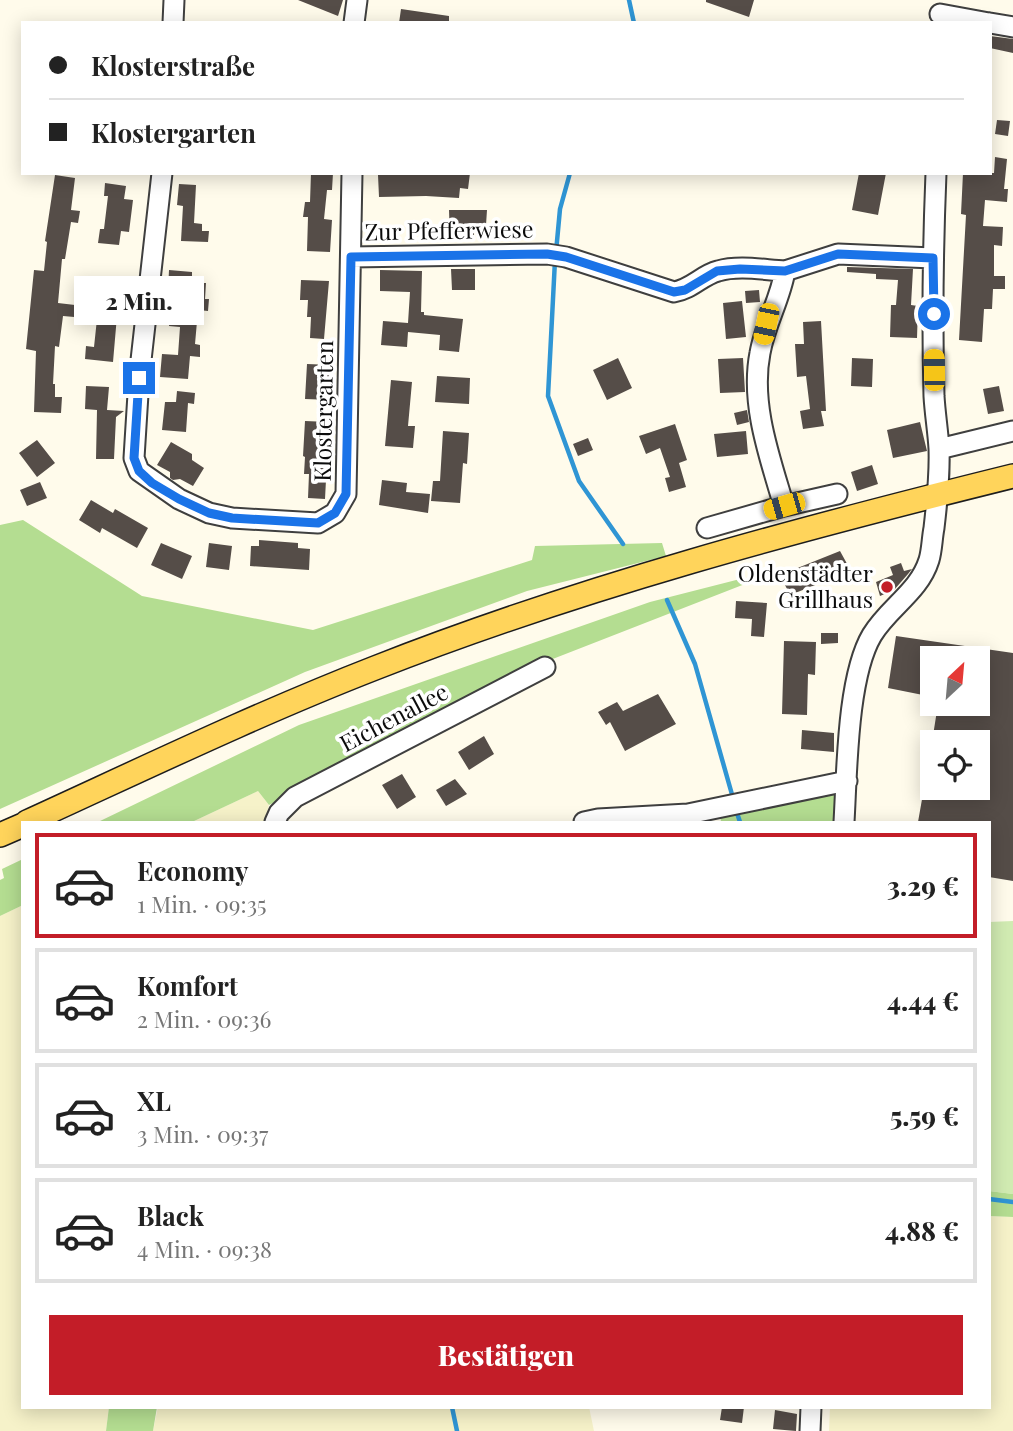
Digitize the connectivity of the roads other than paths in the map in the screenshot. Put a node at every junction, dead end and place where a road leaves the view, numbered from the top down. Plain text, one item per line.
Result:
1 (174, 0) edge
2 (357, 0) edge
3 (939, 12) edge
4 (173, 21) edge
5 (355, 21) edge
6 (981, 21) edge
7 (992, 23) edge
8 (1013, 27) edge
9 (162, 175) edge
10 (352, 175) edge
11 (936, 175) edge
12 (351, 257) junction
13 (933, 258) junction
14 (785, 271) junction
15 (1013, 431) edge
16 (939, 449) junction
17 (1013, 476) edge
18 (837, 494) dead end
19 (939, 494) junction
20 (784, 506) junction
21 (707, 528) dead end
22 (545, 667) dead end
23 (847, 781) junction
24 (31, 821) edge
25 (275, 821) edge
26 (589, 821) edge
27 (844, 821) edge
28 (21, 826) edge
29 (0, 835) edge
30 (811, 1409) edge
31 (810, 1431) edge

1 - 4 street
2 - 5 street
3 - 6 street
7 - 8 street
9 - 12 street, Klostergarten
10 - 12 street, Klostergarten
11 - 13 street
12 - 14 street, Zur Pfefferwiese
13 - 14 street
13 - 16 street
14 - 20 street
15 - 16 street
16 - 19 street
17 - 19 main road
18 - 20 street
19 - 23 street
19 - 24 main road
20 - 21 street
22 - 25 street, Eichenallee
23 - 26 street
23 - 27 street
28 - 29 main road
30 - 31 street

